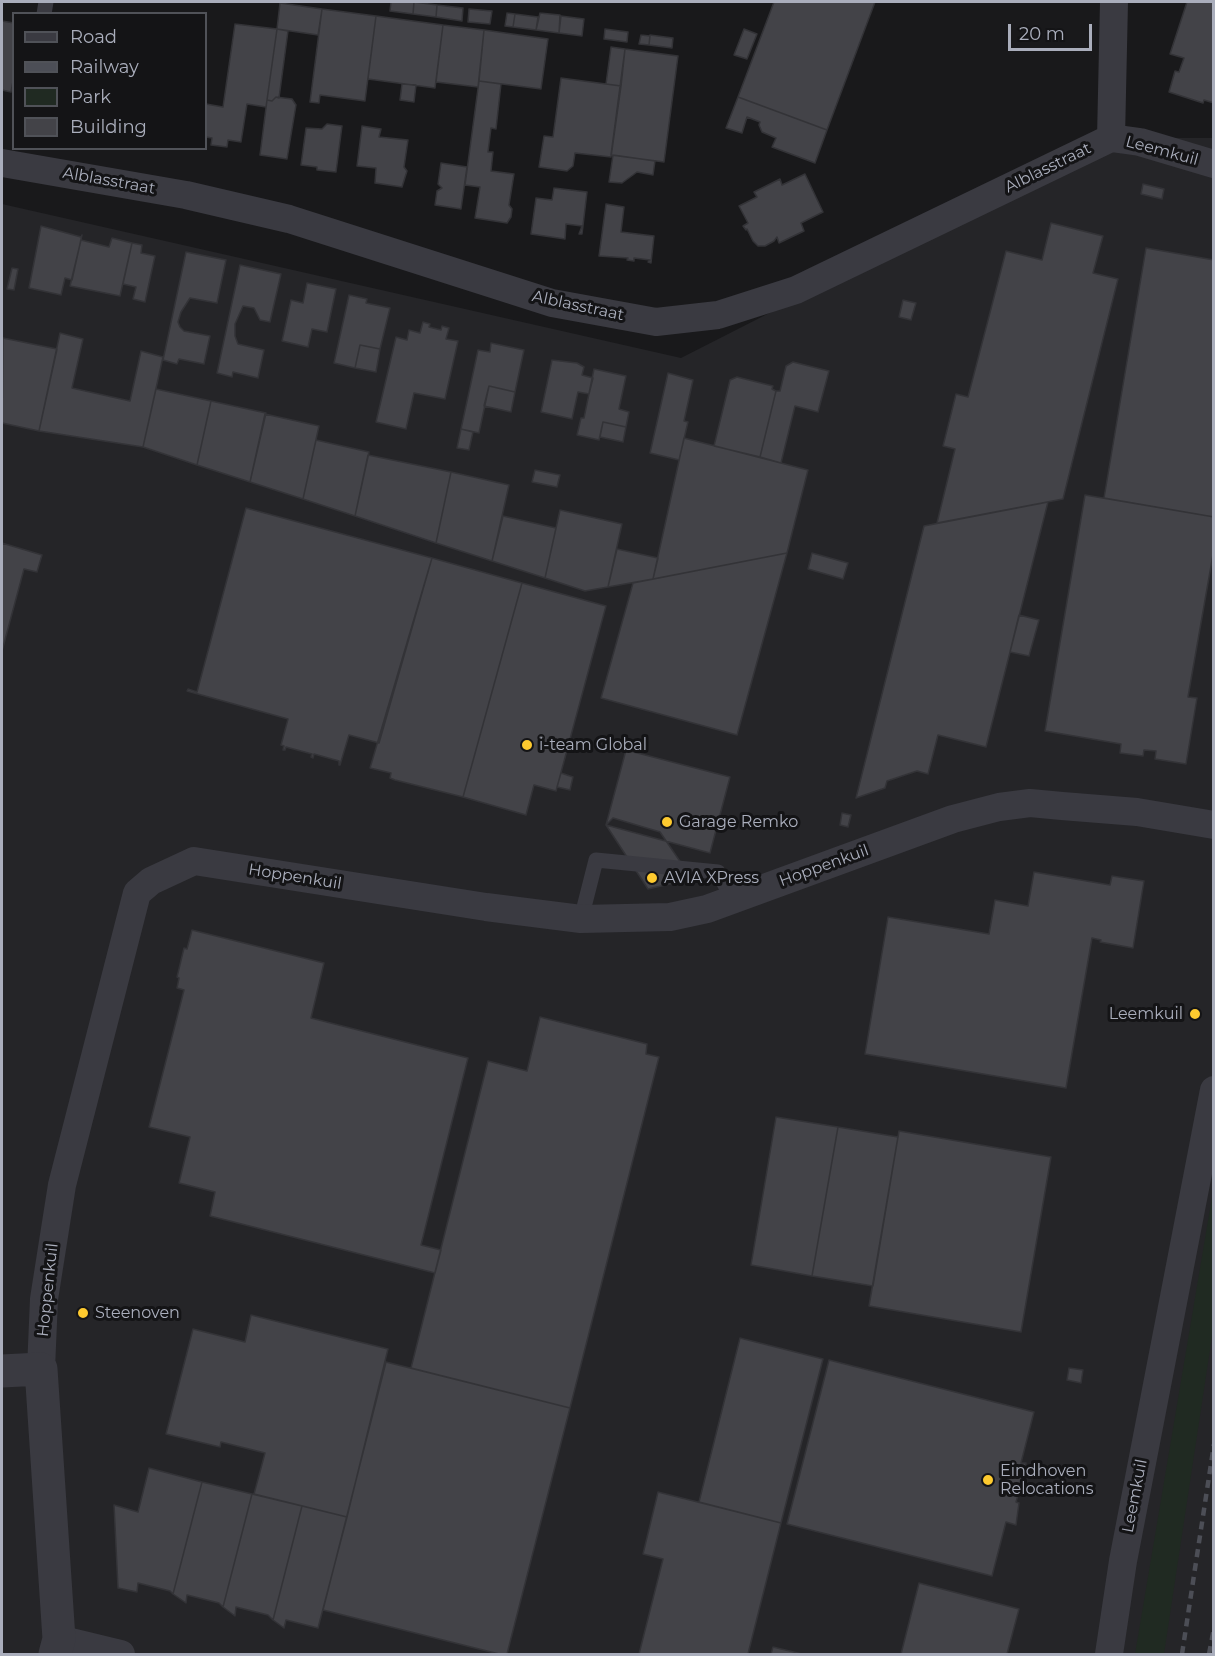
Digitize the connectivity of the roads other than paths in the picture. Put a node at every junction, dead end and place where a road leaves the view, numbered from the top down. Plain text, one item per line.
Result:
1 (1114, 2) edge
2 (1111, 138) junction
3 (17, 159) edge
4 (1214, 164) edge
5 (1214, 825) edge
6 (733, 900) junction
7 (581, 919) junction
8 (1214, 1090) edge
9 (41, 1369) junction
10 (2, 1371) edge
11 (57, 1647) edge
12 (121, 1654) edge
13 (1108, 1654) edge

1 - 2 street
2 - 3 street, Alblasstraat
2 - 4 street, Leemkuil
5 - 6 street, Hoppenkuil
6 - 7 street, Hoppenkuil
6 - 7 lane
7 - 9 street, Hoppenkuil
8 - 13 street, Leemkuil
9 - 10 street
9 - 11 street, Hoppenkuil
11 - 12 street

